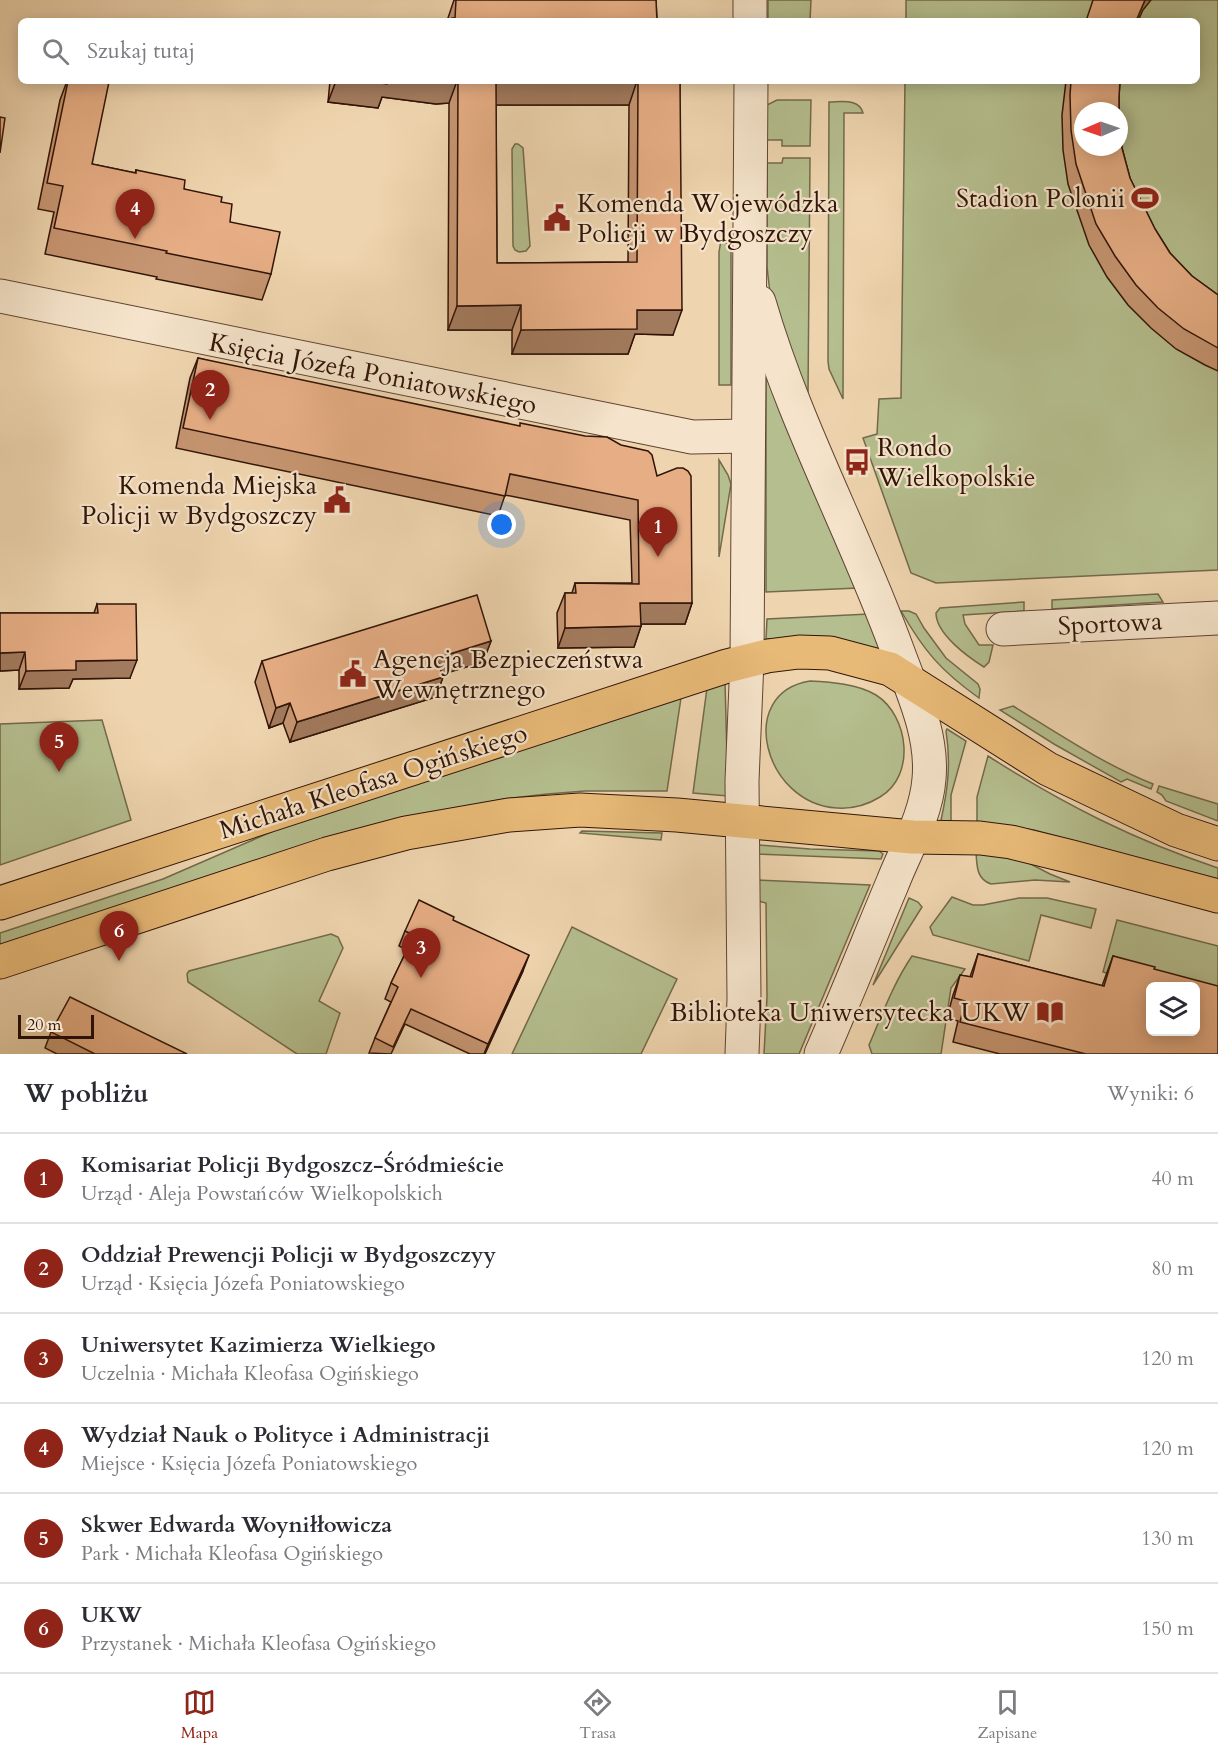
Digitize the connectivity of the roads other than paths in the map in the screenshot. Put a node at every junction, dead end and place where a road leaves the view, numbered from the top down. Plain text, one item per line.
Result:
1 (750, 0) edge
2 (750, 18) edge
3 (751, 84) edge
4 (749, 268) junction
5 (0, 296) edge
6 (748, 436) junction
7 (1218, 618) edge
8 (1003, 629) dead end
9 (747, 660) junction
10 (909, 681) junction
11 (742, 822) junction
12 (912, 837) junction
13 (1218, 844) edge
14 (1218, 896) edge
15 (0, 903) edge
16 (0, 962) edge
17 (742, 1054) edge
18 (821, 1054) edge

1 - 2 street
3 - 4 street
4 - 6 street
4 - 10 street
5 - 6 street, Księcia Józefa Poniatowskiego
6 - 9 street
7 - 8 street, Sportowa
9 - 10 main road
9 - 11 street
9 - 15 main road, Michała Kleofasa Ogińskiego
10 - 12 street
10 - 13 main road
11 - 12 main road
11 - 16 main road
11 - 17 street
12 - 14 main road
12 - 18 street

